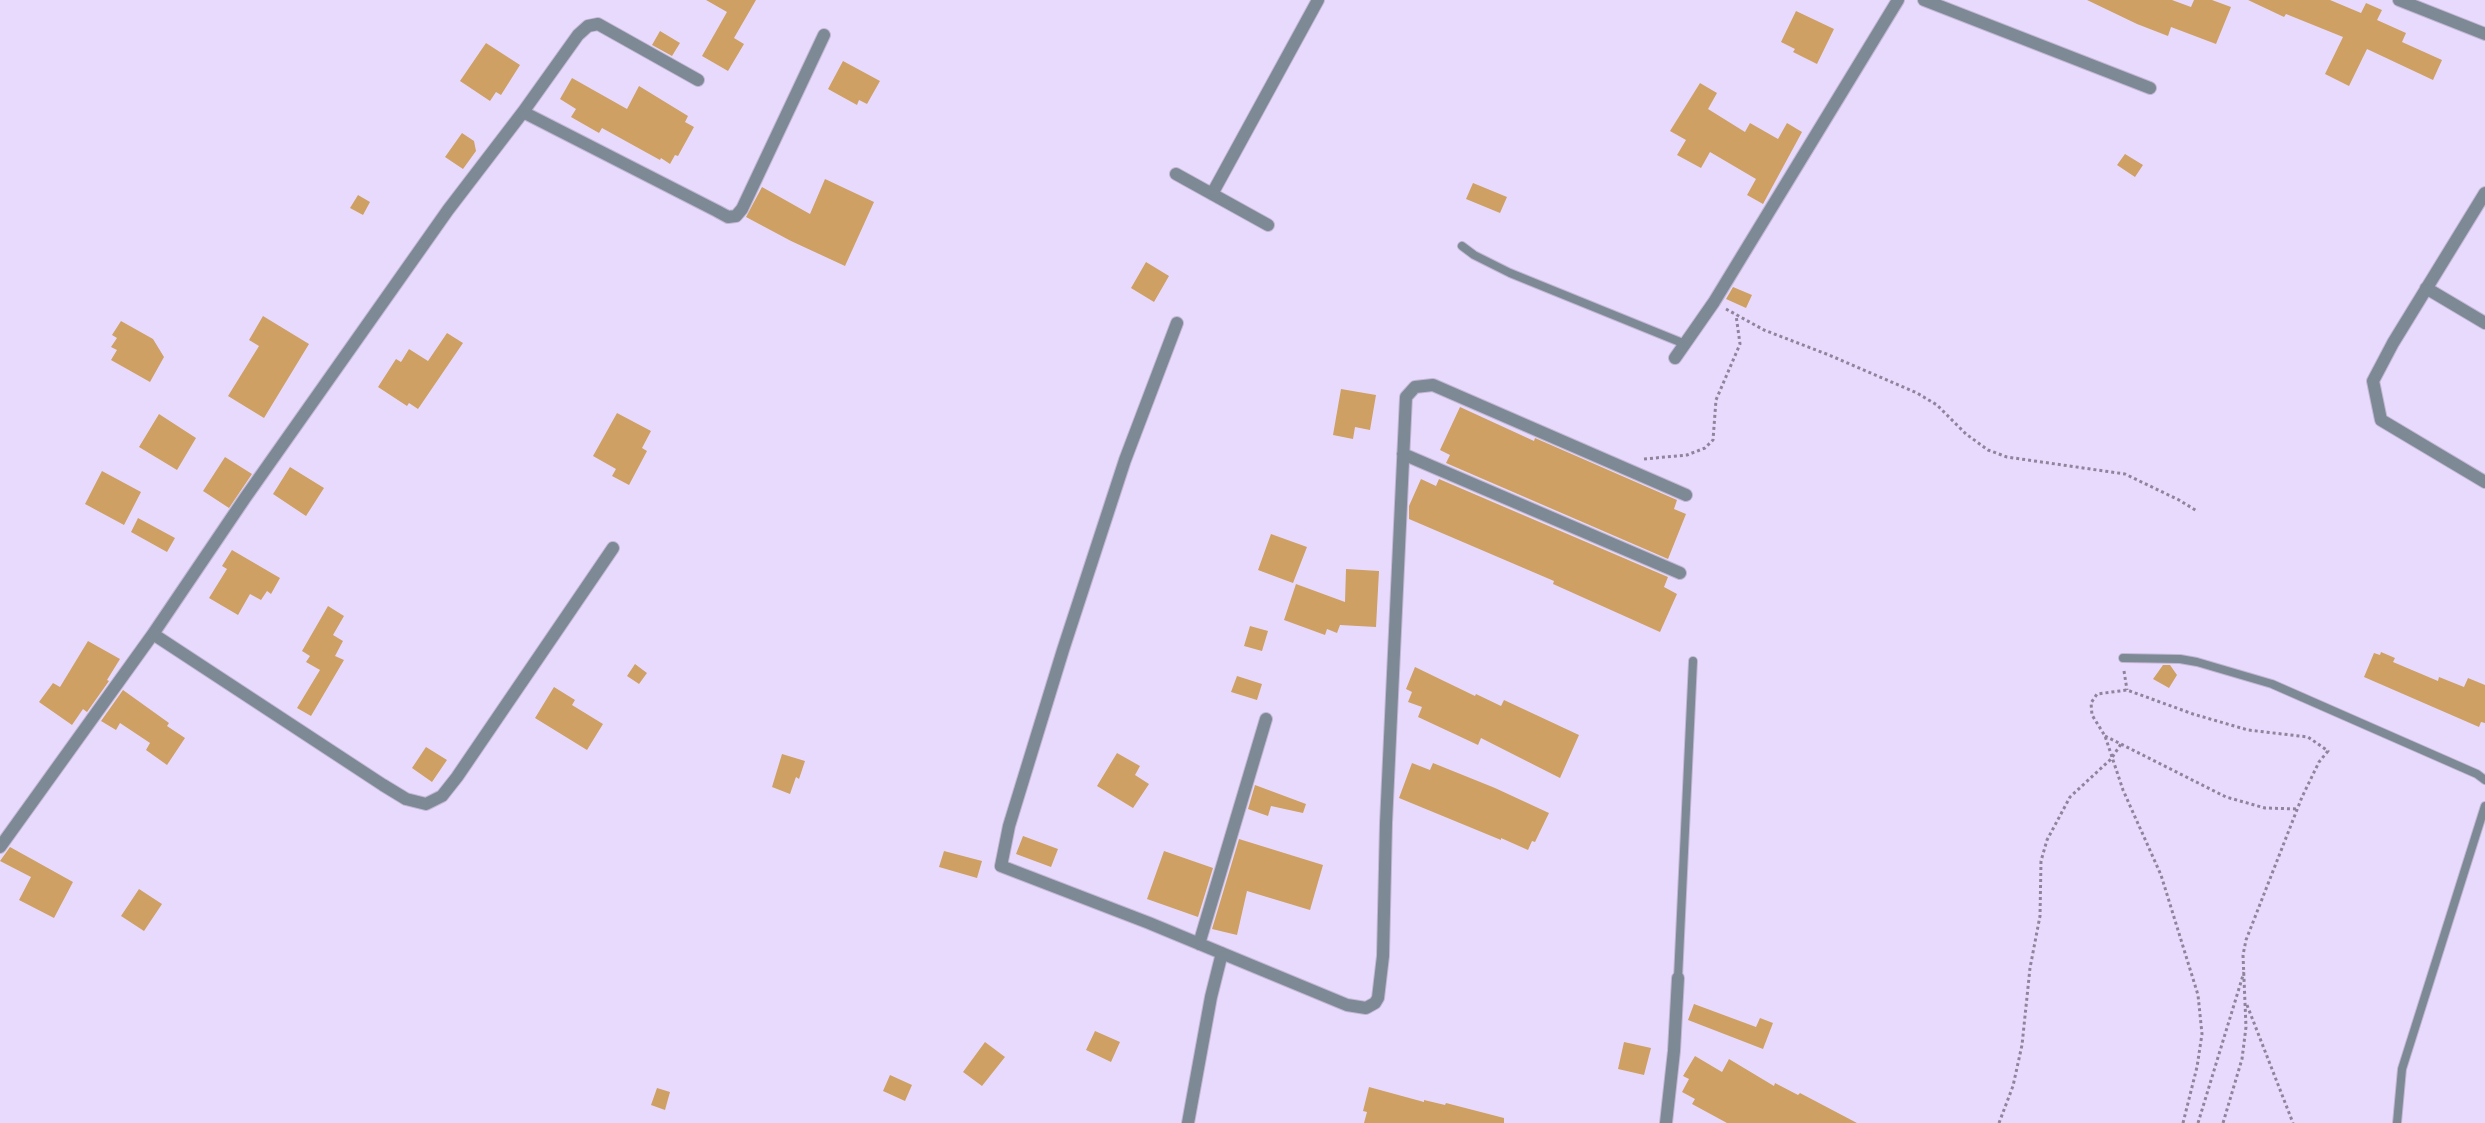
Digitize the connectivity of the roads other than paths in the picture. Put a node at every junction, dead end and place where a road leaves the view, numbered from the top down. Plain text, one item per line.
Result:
1 (1318, 0) edge
2 (1898, 0) edge
3 (1924, 0) edge
4 (2399, 0) edge
5 (2431, 5) edge
6 (2485, 34) edge
7 (824, 35) dead end
8 (698, 80) dead end
9 (2150, 88) dead end
10 (523, 112) junction
11 (1176, 174) dead end
12 (2485, 193) edge
13 (1212, 194) junction
14 (1268, 225) dead end
15 (1462, 246) dead end
16 (2426, 288) junction
17 (1177, 323) dead end
18 (2485, 323) edge
19 (1685, 344) junction
20 (1675, 358) dead end
21 (1403, 454) junction
22 (2485, 482) edge
23 (1686, 495) dead end
24 (613, 548) dead end
25 (1680, 573) dead end
26 (153, 634) junction
27 (2122, 658) road end
28 (1693, 661) dead end
29 (1266, 719) dead end
30 (2485, 780) edge
31 (2485, 806) edge
32 (0, 846) edge
33 (1199, 944) junction
34 (1222, 953) junction
35 (1678, 978) joint
36 (1188, 1123) edge
37 (1666, 1123) edge
38 (2397, 1123) edge

1 - 13 street
2 - 19 street
3 - 9 street
4 - 5 street
5 - 6 street
7 - 10 street
8 - 10 street
10 - 26 street
11 - 13 street
12 - 16 street
13 - 14 street
15 - 19 lane
16 - 18 street
16 - 22 street
17 - 33 street
19 - 20 street
21 - 23 street
21 - 25 street
21 - 34 street
24 - 26 street
26 - 32 street
27 - 30 lane
28 - 35 lane
29 - 33 street
31 - 38 lane
33 - 34 street
34 - 36 street
35 - 37 street

